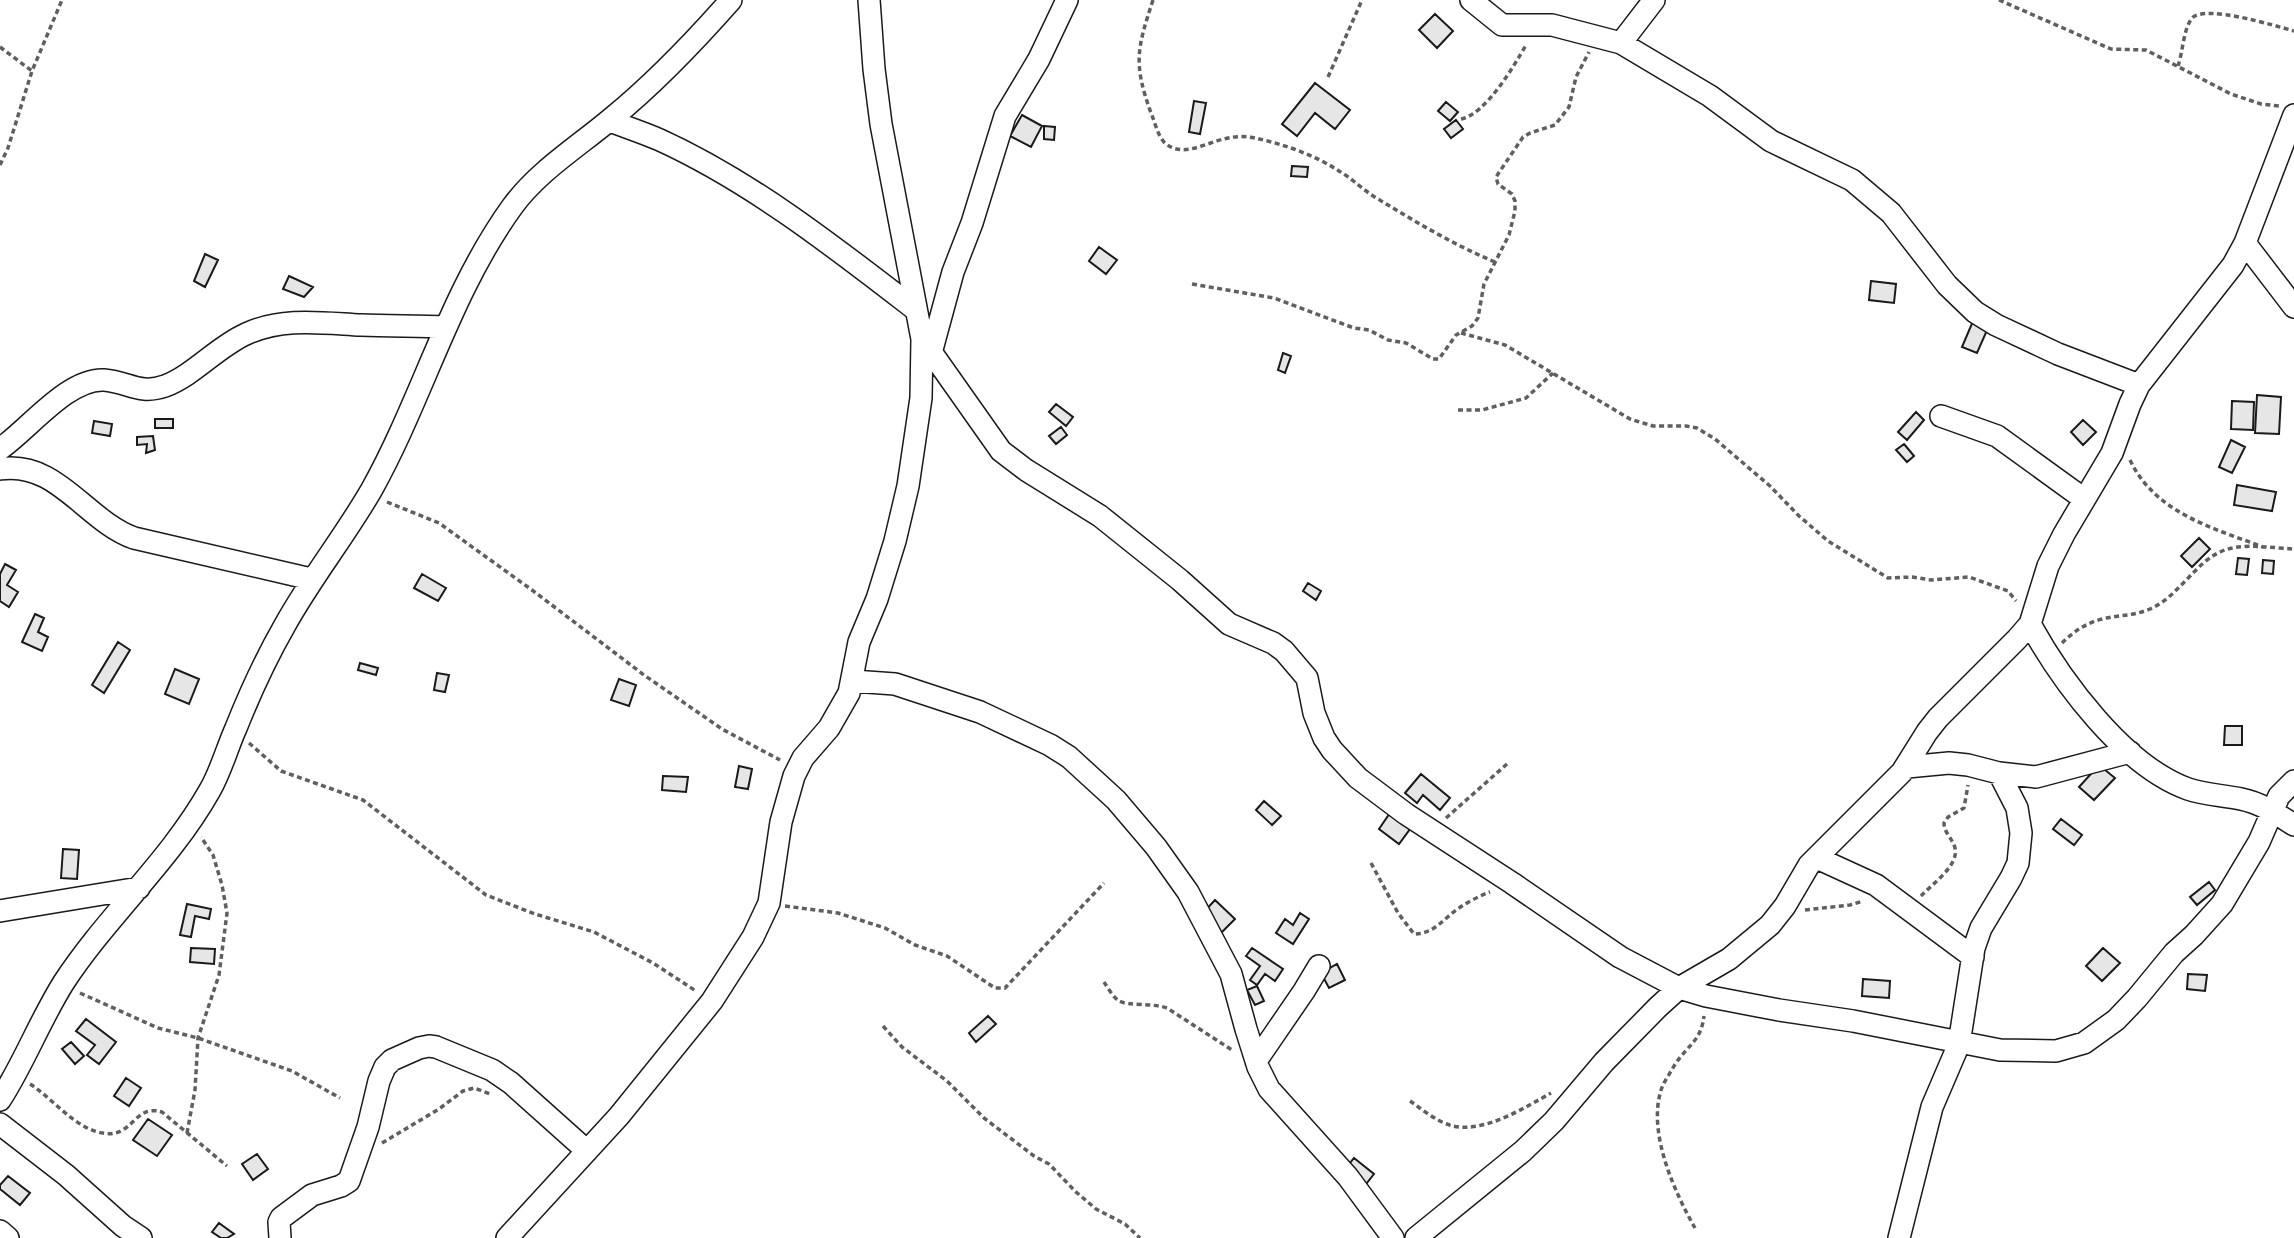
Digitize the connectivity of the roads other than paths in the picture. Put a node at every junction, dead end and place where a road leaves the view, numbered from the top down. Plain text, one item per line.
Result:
1 (731, 0) edge
2 (869, 0) edge
3 (1067, 0) edge
4 (1471, 0) edge
5 (1654, 0) edge
6 (716, 10) edge
7 (1611, 40) junction
8 (2288, 111) edge
9 (610, 121) junction
10 (2245, 243) junction
11 (2294, 307) edge
12 (916, 310) junction
13 (446, 327) junction
14 (926, 346) junction
15 (2139, 385) junction
16 (1941, 416) dead end
17 (0, 449) edge
18 (0, 469) edge
19 (2084, 499) junction
20 (311, 579) junction
21 (2030, 624) junction
22 (853, 681) junction
23 (2130, 752) junction
24 (1907, 767) junction
25 (1998, 773) junction
26 (2294, 781) edge
27 (2272, 810) junction
28 (2294, 825) edge
29 (1817, 858) junction
30 (139, 888) junction
31 (0, 911) edge
32 (1973, 957) junction
33 (1319, 966) dead end
34 (1679, 988) junction
35 (1959, 1044) junction
36 (1256, 1060) junction
37 (0, 1100) edge
38 (0, 1124) edge
39 (587, 1151) junction
40 (0, 1231) edge
41 (8, 1238) edge
42 (141, 1238) edge
43 (280, 1238) edge
44 (507, 1238) edge
45 (1393, 1238) edge
46 (1416, 1238) edge
47 (1899, 1238) edge

1 - 6 street
2 - 12 street
3 - 14 street
4 - 7 street
5 - 7 street
6 - 9 street
7 - 15 street
8 - 10 street
9 - 12 street
9 - 13 street
10 - 11 street
10 - 15 street
12 - 14 street
13 - 17 street
13 - 20 street
14 - 22 street
14 - 34 street
15 - 19 street
16 - 19 street
18 - 20 street
19 - 21 street
20 - 30 street
21 - 23 street
21 - 24 street
22 - 36 street
22 - 39 street
23 - 25 street
23 - 27 street
24 - 25 street
24 - 29 street
25 - 32 street
26 - 27 street
27 - 28 street
27 - 35 street
29 - 32 street
29 - 34 street
30 - 31 street
30 - 37 street
32 - 35 street
33 - 36 street
34 - 35 street
34 - 46 street
35 - 47 street
36 - 45 street
38 - 42 street
39 - 43 street
39 - 44 street
40 - 41 street

